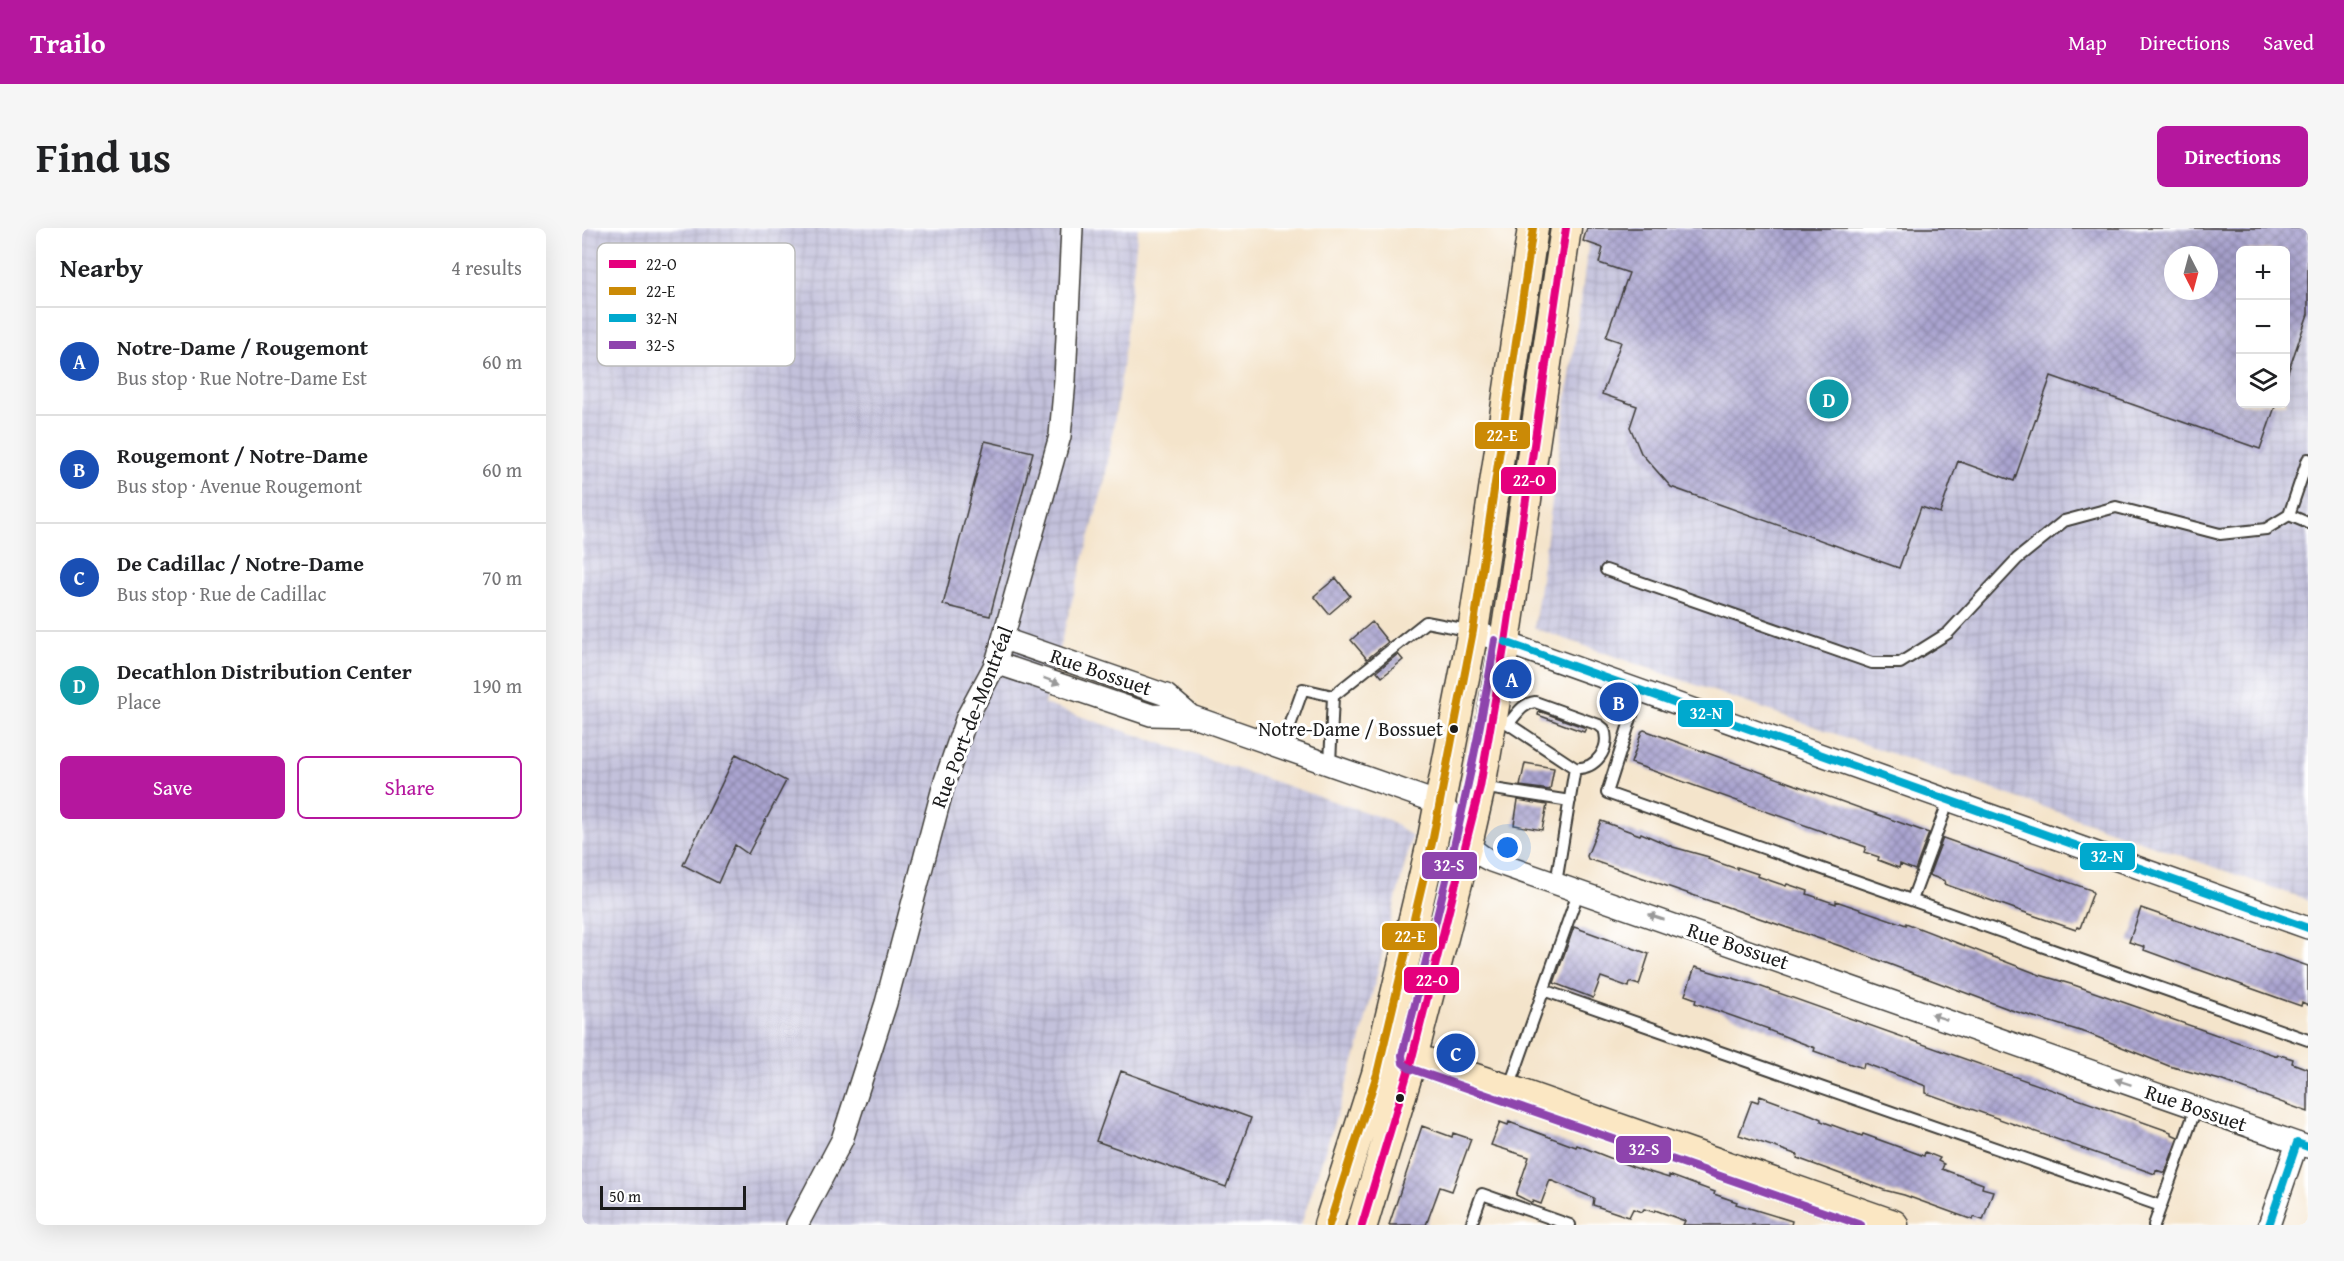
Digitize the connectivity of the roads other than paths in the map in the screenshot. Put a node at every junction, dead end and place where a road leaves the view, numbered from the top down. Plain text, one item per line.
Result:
1 (1072, 228) edge
2 (1533, 228) edge
3 (1566, 228) edge
4 (1521, 310) junction
5 (1552, 315) junction
6 (2308, 459) edge
7 (2289, 515) junction
8 (2308, 522) edge
9 (1606, 570) dead end
10 (1473, 631) junction
11 (1004, 639) junction
12 (1505, 642) junction
13 (996, 663) junction
14 (1640, 690) junction
15 (1332, 696) junction
16 (1191, 716) junction
17 (1501, 719) junction
18 (1282, 748) junction
19 (1330, 764) junction
20 (1575, 768) junction
21 (1480, 787) junction
22 (1949, 800) junction
23 (1570, 801) junction
24 (1439, 803) junction
25 (1467, 844) junction
26 (1556, 882) junction
27 (1579, 890) junction
28 (1912, 900) junction
29 (2308, 928) edge
30 (1543, 990) junction
31 (2308, 1040) edge
32 (1383, 1049) junction
33 (1412, 1058) junction
34 (1508, 1090) junction
35 (2196, 1108) junction
36 (2302, 1145) edge
37 (2161, 1206) junction
38 (798, 1225) edge
39 (1329, 1225) edge
40 (1362, 1225) edge
41 (1471, 1225) edge
42 (1570, 1225) edge
43 (1893, 1225) edge
44 (2154, 1225) edge
45 (2269, 1225) edge

1 - 11 street, Rue Port-de-Montréal
2 - 4 main road
3 - 5 main road
4 - 5 main road
4 - 10 main road
5 - 12 main road
6 - 7 lane
7 - 8 lane
7 - 9 lane
10 - 12 street
10 - 15 lane
10 - 24 main road
11 - 13 street, Rue Port-de-Montréal
11 - 16 street, Rue Bossuet
12 - 14 street
12 - 17 main road
13 -> 16 street, Rue Bossuet
13 - 38 street, Rue Port-de-Montréal
14 - 22 street
14 - 28 lane
15 - 18 lane
15 - 19 lane
16 - 18 street, Rue Bossuet
17 - 20 lane
17 - 20 lane
17 - 21 main road
18 - 19 street, Rue Bossuet
19 - 24 street, Rue Bossuet
20 - 23 lane
21 - 23 lane
21 - 25 main road
22 - 28 lane
22 - 29 street
23 - 26 lane
24 - 25 street, Rue Bossuet
24 - 32 main road
25 - 26 street, Rue Bossuet
25 - 33 main road
26 - 27 street, Rue Bossuet
27 - 30 lane
35 -> 27 street, Rue Bossuet
28 - 31 lane
30 - 34 lane
30 - 37 lane
32 - 33 main road
32 - 39 main road
33 - 34 main road
33 - 40 main road
34 - 43 main road
35 - 36 street, Rue Bossuet
35 - 37 lane
36 - 45 street
37 - 44 lane
41 - 42 lane

